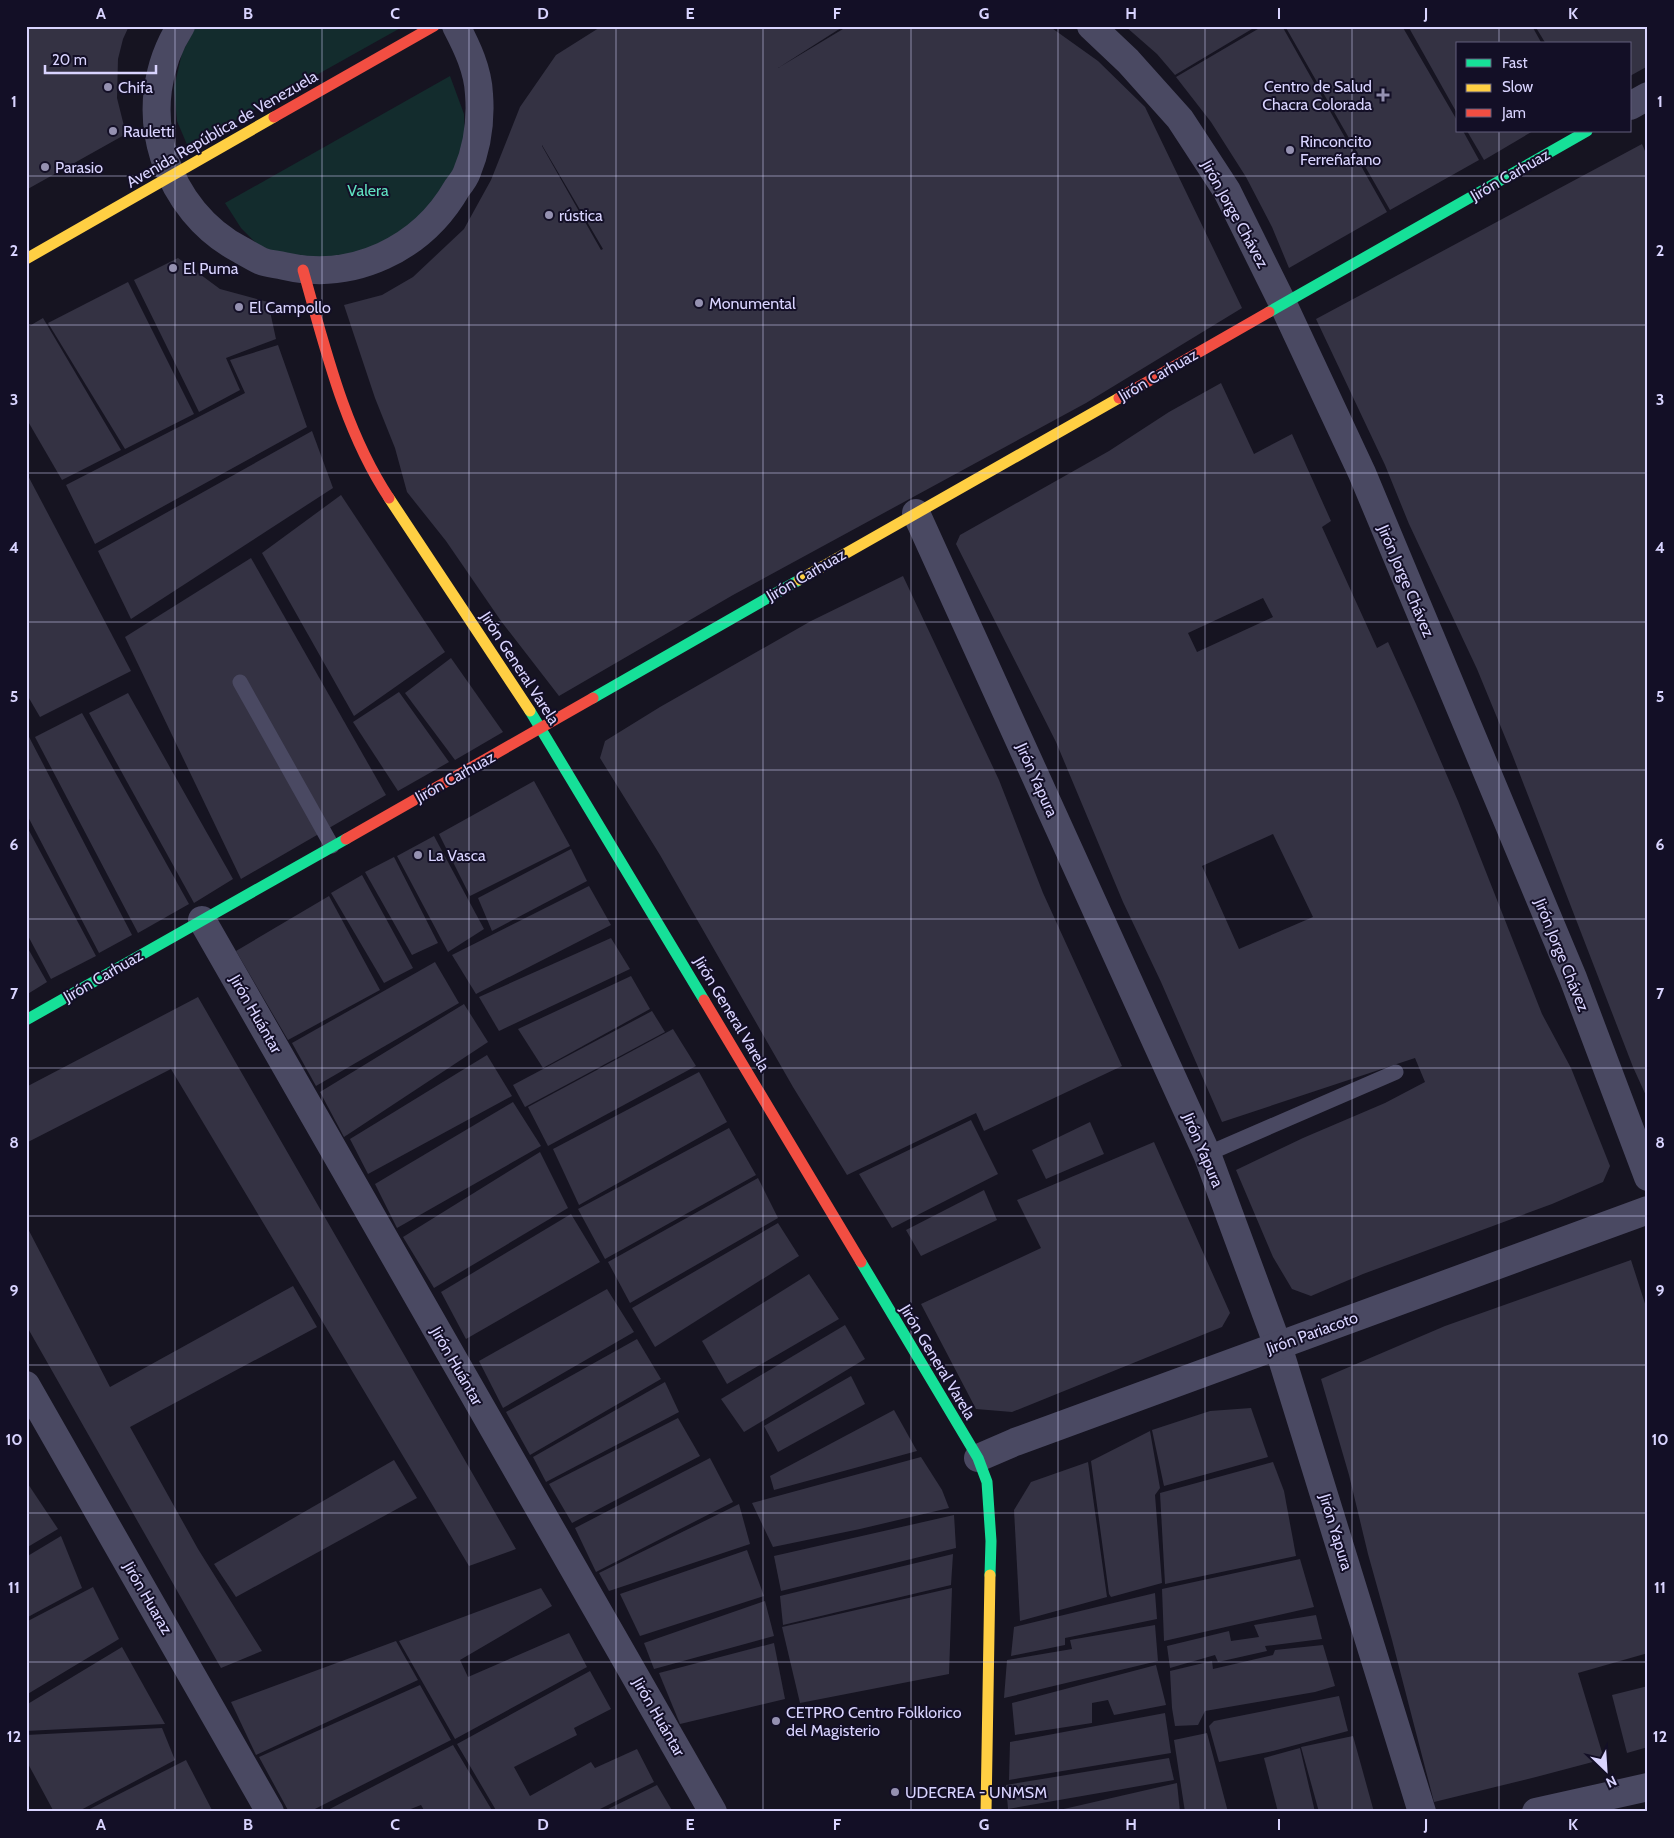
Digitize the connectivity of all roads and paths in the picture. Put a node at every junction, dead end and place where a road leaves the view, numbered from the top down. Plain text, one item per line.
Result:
1 (180, 26) edge
2 (434, 26) edge
3 (456, 26) edge
4 (1091, 26) edge
5 (1648, 96) edge
6 (1632, 105) edge
7 (1584, 132) edge
8 (170, 177) junction
9 (26, 259) edge
10 (303, 270) junction
11 (1283, 304) junction
12 (916, 513) junction
13 (240, 682) dead end
14 (541, 728) junction
15 (332, 846) junction
16 (202, 920) junction
17 (26, 1020) edge
18 (1396, 1072) dead end
19 (1207, 1154) junction
20 (1648, 1177) edge
21 (1648, 1210) edge
22 (1278, 1346) junction
23 (26, 1385) edge
24 (978, 1458) junction
25 (1648, 1787) edge
26 (270, 1812) edge
27 (713, 1812) edge
28 (986, 1812) edge
29 (1422, 1812) edge
30 (1536, 1812) edge

1 - 8 street
2 - 8 street, Avenida República de Venezuela
3 - 10 street
4 - 11 street, Jirón Jorge Chávez
5 - 6 street
7 - 11 street, Jirón Carhuaz
8 - 9 street, Avenida República de Venezuela
8 - 10 street
10 - 14 street, Jirón General Varela
11 - 12 street, Jirón Carhuaz
11 - 20 street, Jirón Jorge Chávez
12 - 14 street, Jirón Carhuaz
12 - 19 street, Jirón Yapura
13 - 15 lane
14 - 15 street, Jirón Carhuaz
14 - 24 street, Jirón General Varela
15 - 16 street, Jirón Carhuaz
16 - 17 street, Jirón Carhuaz
16 - 27 street, Jirón Huántar
18 - 19 lane
19 - 22 street, Jirón Yapura
21 - 22 street, Jirón Pariacoto
22 - 24 street, Jirón Pariacoto
22 - 29 street, Jirón Yapura
23 - 26 street, Jirón Huaraz
24 - 28 street, Jirón General Varela
25 - 30 street

